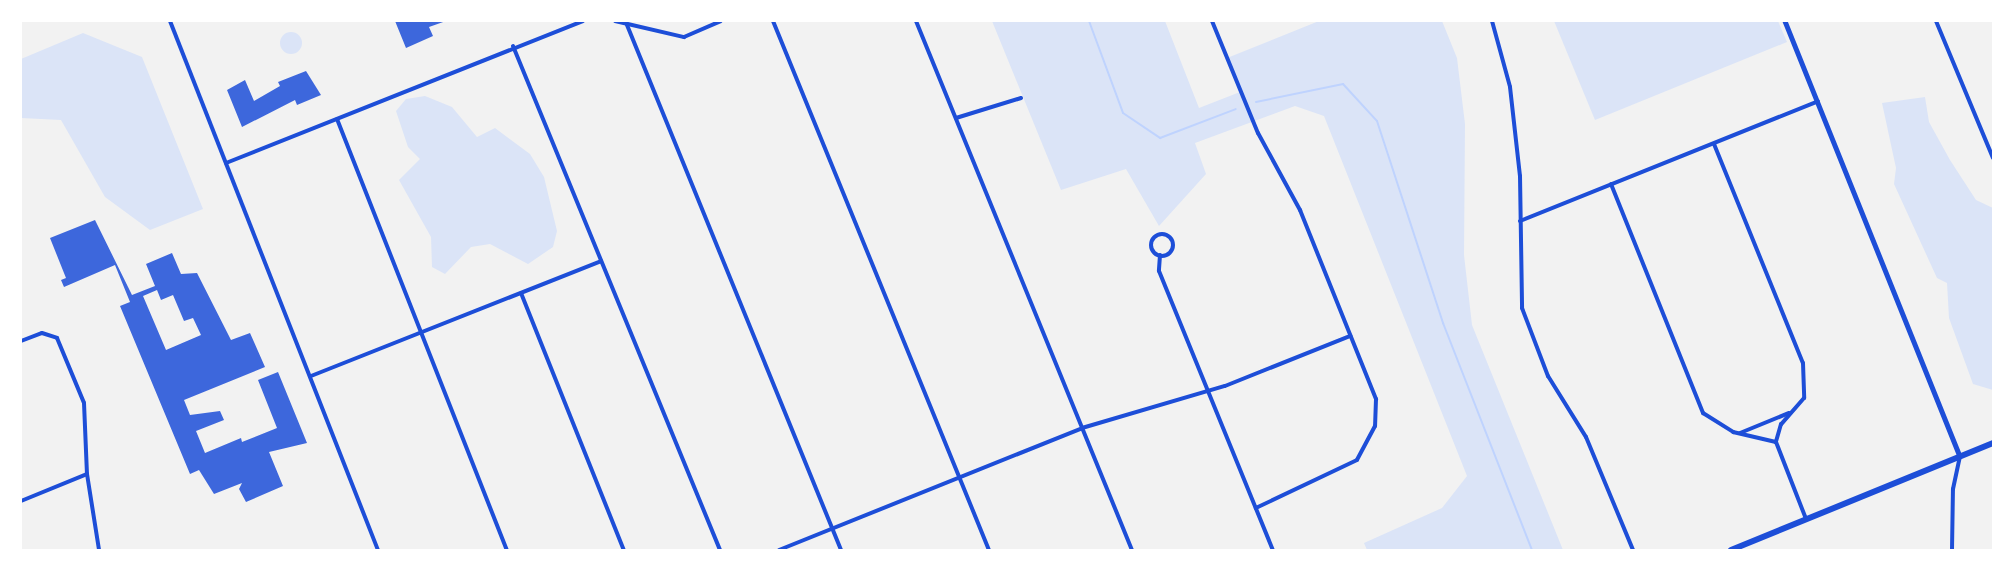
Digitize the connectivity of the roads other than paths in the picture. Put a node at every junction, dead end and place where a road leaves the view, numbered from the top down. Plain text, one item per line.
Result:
1 (170, 21) edge
2 (583, 21) edge
3 (615, 21) edge
4 (721, 21) edge
5 (773, 21) edge
6 (916, 21) edge
7 (1212, 21) edge
8 (1492, 21) edge
9 (1785, 21) edge
10 (1936, 21) edge
11 (627, 25) junction
12 (513, 46) junction
13 (1021, 98) dead end
14 (1818, 101) junction
15 (956, 118) junction
16 (337, 119) junction
17 (1714, 144) junction
18 (1993, 158) edge
19 (226, 163) junction
20 (1611, 184) junction
21 (1520, 221) junction
22 (1160, 255) junction
23 (601, 261) junction
24 (521, 293) junction
25 (422, 334) junction
26 (1350, 336) junction
27 (21, 341) edge
28 (310, 376) junction
29 (1207, 390) junction
30 (1791, 412) junction
31 (1082, 428) junction
32 (1740, 433) junction
33 (1776, 442) junction
34 (1993, 443) edge
35 (1960, 456) junction
36 (87, 474) junction
37 (959, 477) junction
38 (21, 501) edge
39 (1256, 508) junction
40 (1806, 519) junction
41 (832, 529) junction
42 (99, 550) edge
43 (378, 550) edge
44 (507, 550) edge
45 (624, 550) edge
46 (720, 550) edge
47 (779, 550) edge
48 (841, 550) edge
49 (989, 550) edge
50 (1132, 550) edge
51 (1273, 550) edge
52 (1633, 550) edge
53 (1731, 550) edge
54 (1952, 550) edge

1 - 19 street
2 - 12 street
3 - 11 street
4 - 11 street
5 - 37 street
6 - 15 street
7 - 26 street
8 - 21 street
9 - 14 street
10 - 18 street
11 - 41 street
12 - 16 street
12 - 23 street
13 - 15 street
14 - 17 street
14 - 35 street
15 - 31 street
16 - 19 street
16 - 25 street
17 - 20 street
17 - 30 street
19 - 28 street
20 - 21 street
20 - 32 street
21 - 52 street
22 - 22 street
22 - 29 street
23 - 24 street
23 - 46 street
24 - 25 street
24 - 45 street
25 - 28 street
25 - 44 street
26 - 29 street
26 - 39 street
27 - 36 street
28 - 43 street
29 - 31 street
29 - 39 street
30 - 32 street
30 - 33 street
31 - 37 street
31 - 50 street
32 - 33 street
33 - 40 street
34 - 35 main road
35 - 40 main road
35 - 54 street
36 - 38 street
36 - 42 street
37 - 41 street
37 - 49 street
39 - 51 street
40 - 53 main road
41 - 47 street
41 - 48 street

